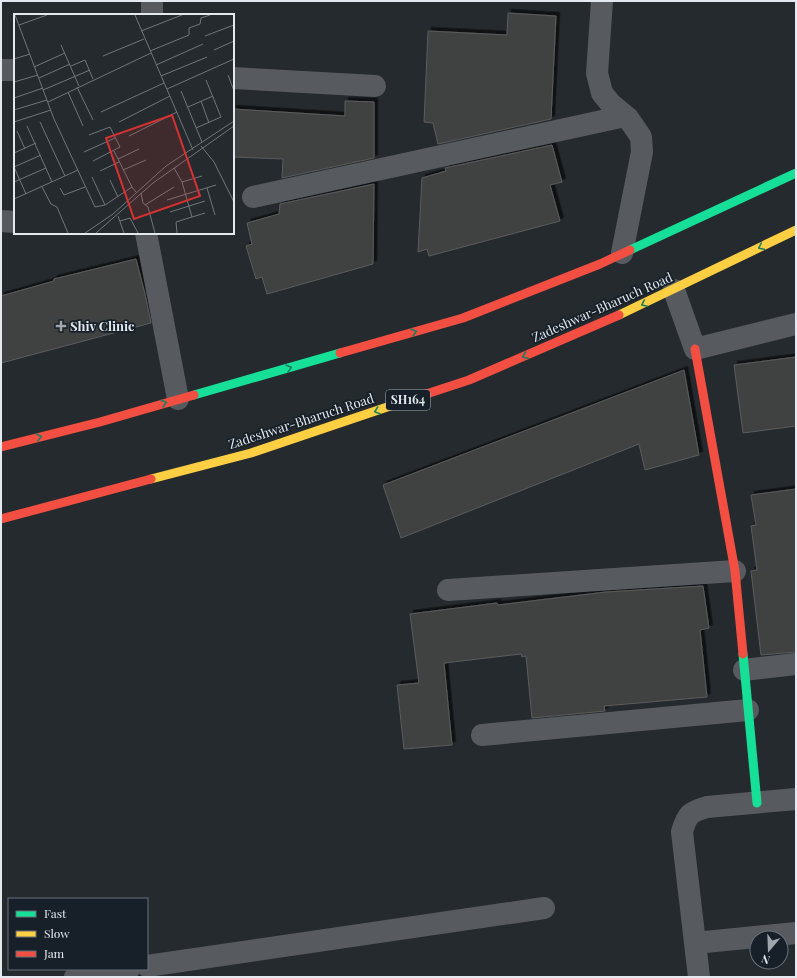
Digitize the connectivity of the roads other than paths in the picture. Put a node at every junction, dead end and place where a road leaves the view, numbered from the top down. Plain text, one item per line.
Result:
1 (152, 1) edge
2 (602, 1) edge
3 (152, 14) edge
4 (1, 70) edge
5 (14, 70) edge
6 (234, 78) edge
7 (375, 86) dead end
8 (625, 116) junction
9 (796, 173) edge
10 (253, 197) dead end
11 (1, 221) edge
12 (14, 222) edge
13 (796, 230) edge
14 (146, 234) edge
15 (622, 253) junction
16 (674, 290) junction
17 (796, 324) edge
18 (695, 350) junction
19 (178, 399) junction
20 (1, 447) edge
21 (1, 519) edge
22 (735, 571) junction
23 (448, 590) dead end
24 (796, 664) edge
25 (744, 670) junction
26 (748, 710) junction
27 (482, 736) dead end
28 (796, 800) edge
29 (757, 803) junction
30 (544, 908) dead end
31 (796, 933) edge
32 (695, 943) junction
33 (148, 966) edge
34 (122, 970) edge
35 (75, 977) edge
36 (699, 977) edge

1 - 3 street
2 - 8 street
4 - 5 street
6 - 7 street
8 - 10 street
8 - 15 street
9 - 15 main road
11 - 12 street
13 -> 16 main road, Zadeshwar-Bharuch Road / SH164
14 - 19 street
19 -> 15 main road
16 - 18 street
16 -> 21 main road, Zadeshwar-Bharuch Road / SH164
17 - 18 street
18 - 22 main road
20 -> 19 main road
22 - 23 street
22 - 25 main road
24 - 25 street
25 - 26 main road
26 - 27 street
26 - 29 main road
28 - 29 street
29 - 32 street
30 - 33 street
31 - 32 street
32 - 36 street
34 - 35 street

